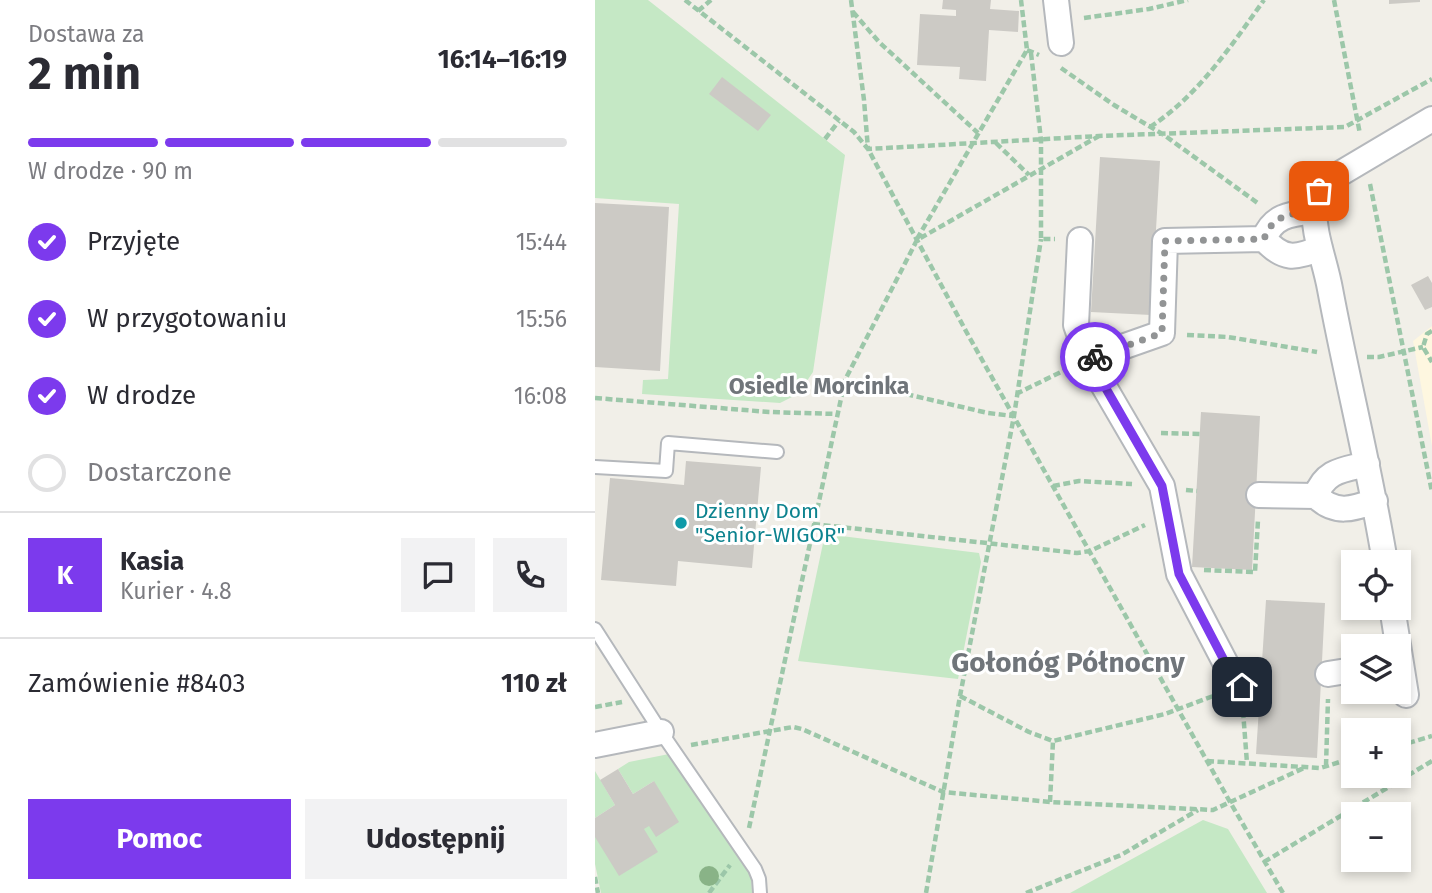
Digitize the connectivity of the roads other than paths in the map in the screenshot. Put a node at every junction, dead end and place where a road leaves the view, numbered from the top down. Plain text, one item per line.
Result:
1 (1432, 119) edge
2 (1315, 211) junction
3 (1264, 239) junction
4 (1080, 240) road end
5 (1320, 248) junction
6 (1089, 359) junction
7 (777, 452) dead end
8 (1367, 464) junction
9 (595, 467) edge
10 (1259, 495) road end
11 (1317, 496) junction
12 (1375, 501) junction
13 (1383, 550) edge
14 (595, 629) edge
15 (1341, 672) edge
16 (1328, 674) road end
17 (1242, 687) road end
18 (667, 740) junction
19 (595, 745) edge
20 (760, 893) edge

1 - 2 street
2 - 3 street
2 - 5 street
3 - 5 street
3 - 6 street
4 - 6 street
5 - 8 street
6 - 17 street
7 - 9 lane
8 - 11 street
8 - 12 street
10 - 11 street
11 - 12 street
12 - 13 street
14 - 18 lane
15 - 16 street
18 - 19 street
18 - 20 lane

